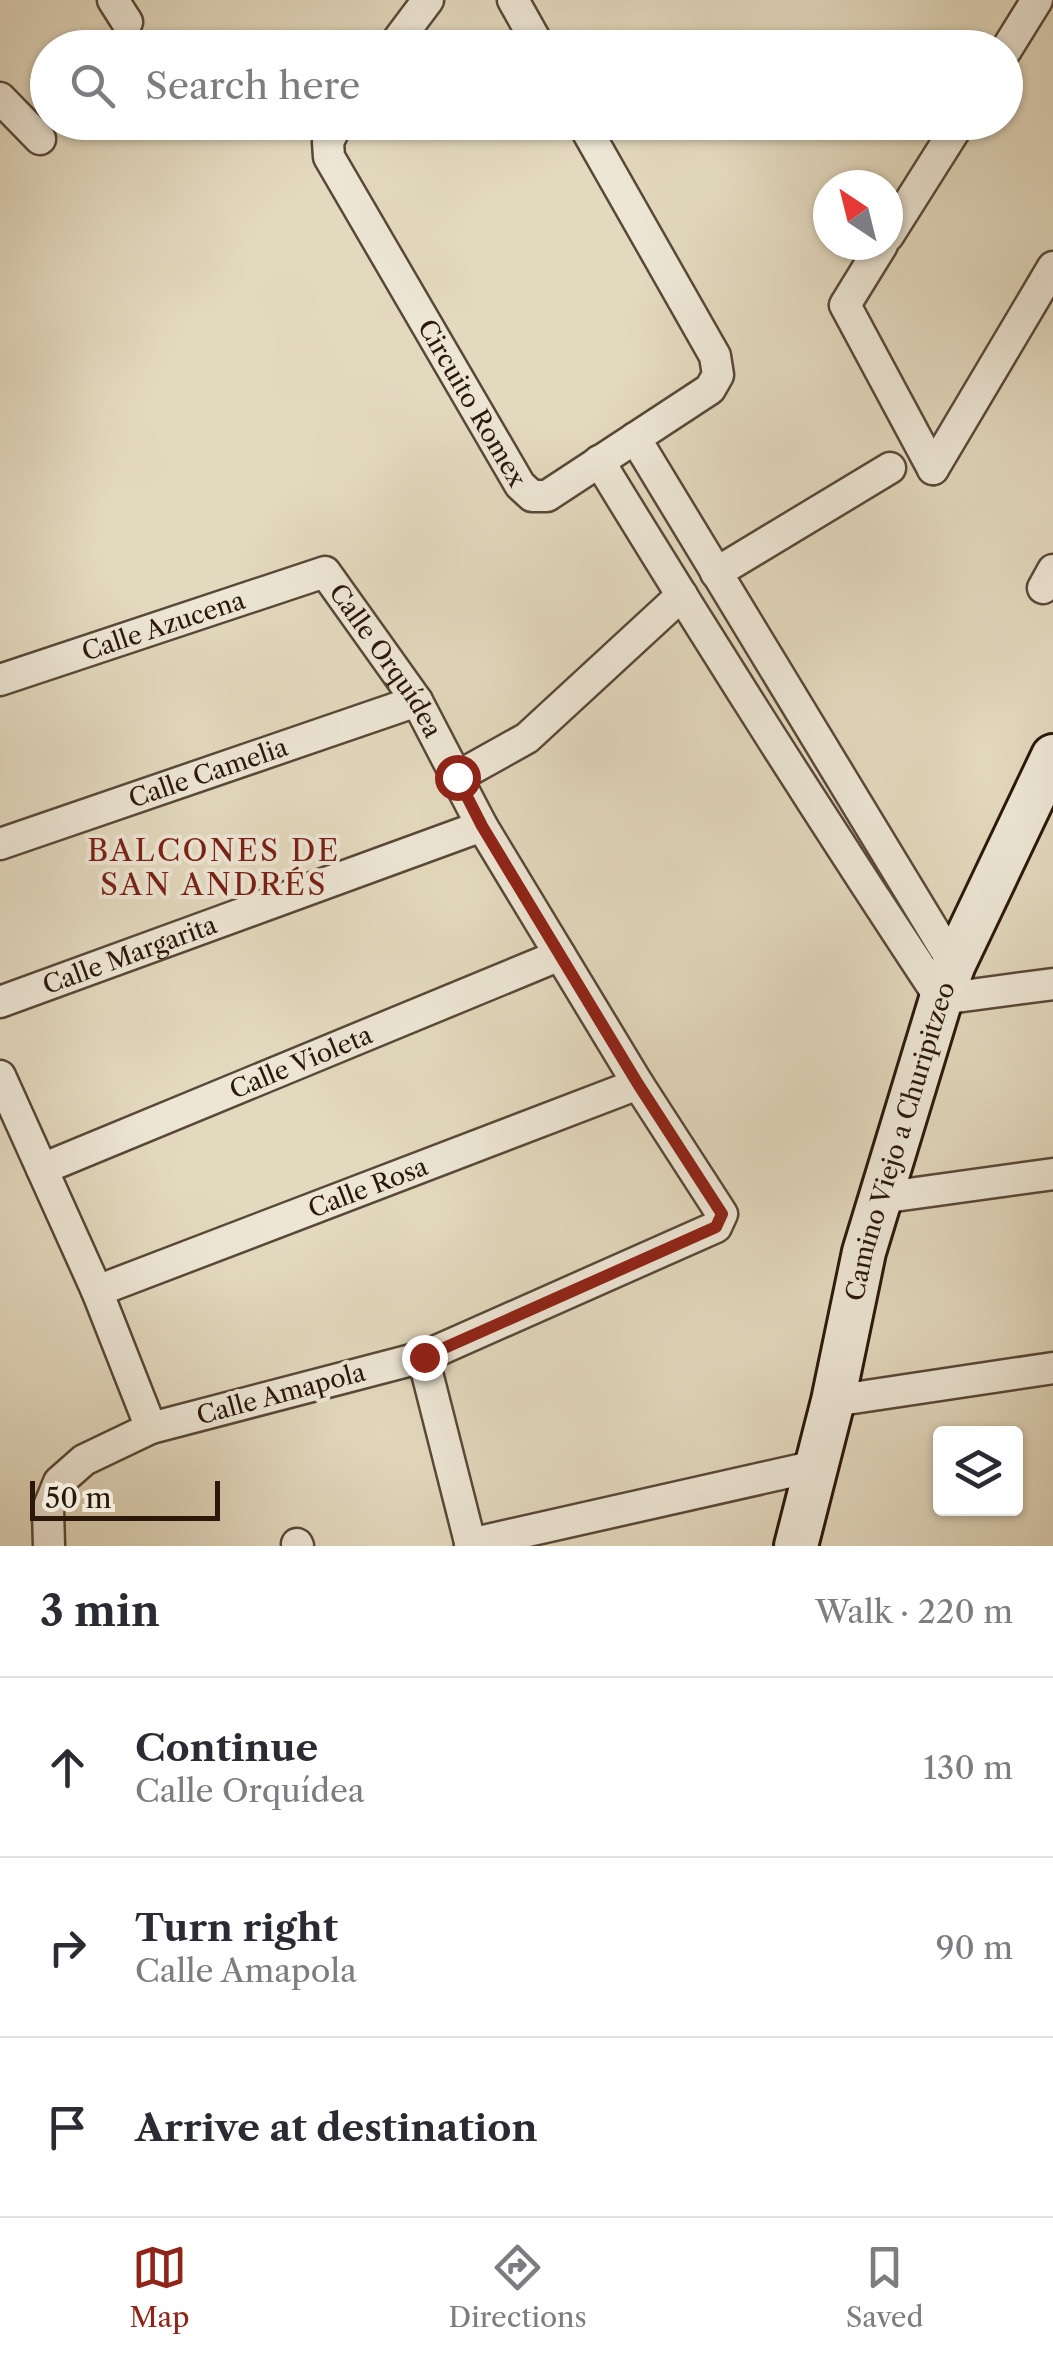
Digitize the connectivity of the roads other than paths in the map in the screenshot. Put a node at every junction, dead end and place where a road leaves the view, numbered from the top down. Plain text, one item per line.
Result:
1 (428, 0) edge
2 (513, 0) edge
3 (1037, 0) edge
4 (406, 30) edge
5 (530, 30) edge
6 (1018, 30) edge
7 (0, 98) edge
8 (30, 129) edge
9 (329, 140) edge
10 (592, 140) edge
11 (949, 140) edge
12 (903, 212) edge
13 (872, 260) edge
14 (1053, 267) edge
15 (635, 438) junction
16 (599, 461) junction
17 (890, 468) dead end
18 (698, 542) junction
19 (663, 565) junction
20 (326, 572) joint
21 (722, 581) junction
22 (687, 604) junction
23 (0, 680) edge
24 (417, 701) junction
25 (1053, 756) edge
26 (457, 777) junction
27 (860, 809) junction
28 (1039, 813) edge
29 (482, 826) junction
30 (829, 829) junction
31 (0, 844) edge
32 (560, 955) junction
33 (947, 982) junction
34 (1053, 984) edge
35 (0, 1002) edge
36 (0, 1076) edge
37 (638, 1084) junction
38 (42, 1170) junction
39 (1053, 1174) edge
40 (880, 1198) junction
41 (722, 1214) joint
42 (97, 1290) junction
43 (424, 1357) junction
44 (1053, 1368) edge
45 (833, 1401) junction
46 (152, 1428) junction
47 (816, 1466) junction
48 (470, 1545) edge
49 (49, 1546) edge
50 (796, 1546) edge

1 - 4 street
2 - 5 street
3 - 6 street
7 - 8 street
9 - 16 street, Circuito Romex
10 - 15 street, Circuito Romex
11 - 12 street
13 - 14 street
15 - 16 street, Circuito Romex
15 - 18 street
16 - 19 street
17 - 21 street
18 - 19 street
18 - 21 street
19 - 22 street
20 - 23 street, Calle Azucena
20 - 24 street, Calle Orquídea
21 - 22 street
21 - 27 street
22 - 26 street
22 - 30 street
24 - 26 street, Calle Orquídea
24 - 31 street, Calle Camelia
25 - 28 street, Camino Viejo a Churipitzeo
26 - 29 street, Calle Orquídea
27 - 30 street
27 - 33 street
28 - 33 street, Camino Viejo a Churipitzeo
29 - 32 street, Calle Orquídea
29 - 35 street, Calle Margarita
30 - 33 street
32 - 37 street, Calle Orquídea
32 - 38 street, Calle Violeta
33 - 34 street
33 - 40 street, Camino Viejo a Churipitzeo
36 - 38 street
37 - 41 street, Calle Orquídea
37 - 42 street, Calle Rosa
38 - 42 street
39 - 40 street
40 - 45 street, Camino Viejo a Churipitzeo
41 - 43 street, Calle Amapola
42 - 46 street
43 - 46 street, Calle Amapola
43 - 48 street
44 - 45 street
45 - 47 street, Camino Viejo a Churipitzeo
46 - 49 street, Calle Amapola
47 - 48 street
47 - 50 street, Camino Viejo a Churipitzeo

